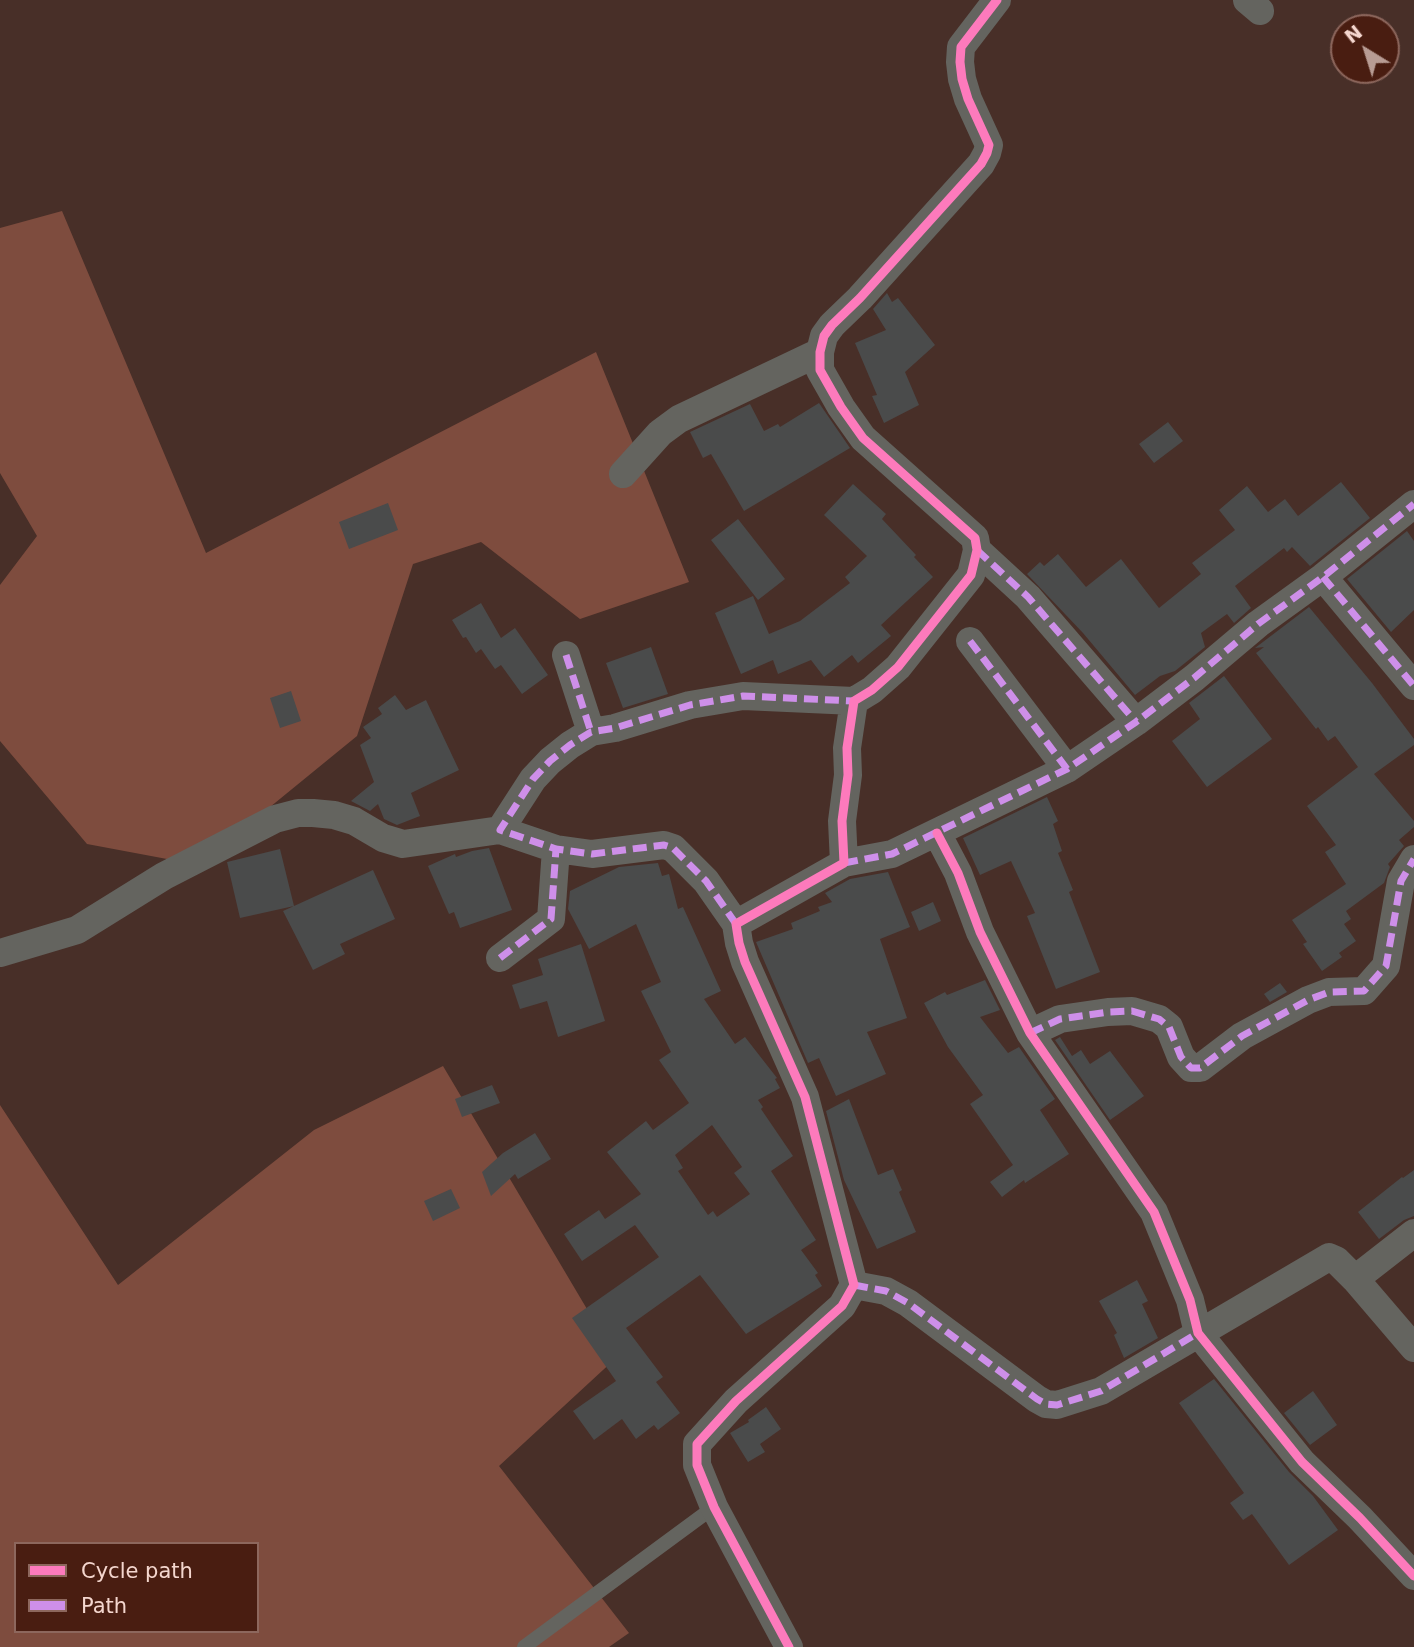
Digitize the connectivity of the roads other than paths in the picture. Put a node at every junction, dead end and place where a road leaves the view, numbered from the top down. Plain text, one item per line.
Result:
1 (997, 0) edge
2 (820, 352) junction
3 (623, 474) dead end
4 (1414, 504) edge
5 (977, 550) junction
6 (1323, 577) junction
7 (970, 641) dead end
8 (566, 654) dead end
9 (1414, 686) edge
10 (854, 701) junction
11 (1136, 722) junction
12 (591, 732) junction
13 (1067, 769) junction
14 (500, 830) junction
15 (937, 833) junction
16 (556, 849) junction
17 (1414, 859) edge
18 (844, 863) junction
19 (736, 924) junction
20 (0, 953) edge
21 (500, 958) dead end
22 (1030, 1033) junction
23 (1414, 1233) edge
24 (1355, 1279) junction
25 (854, 1285) junction
26 (1198, 1333) junction
27 (1414, 1348) edge
28 (714, 1507) junction
29 (1414, 1576) edge
30 (524, 1647) edge
31 (789, 1647) edge

1 - 2 street
2 - 3 street
2 - 5 street
4 - 6 street
5 - 10 street
5 - 11 street
6 - 9 street
6 - 11 street
7 - 13 street
8 - 12 street
10 - 12 street
10 - 18 street
11 - 13 street
12 - 14 street
13 - 15 street
14 - 16 street
14 - 20 street
15 - 18 street
15 - 22 street
16 - 19 street
16 - 21 street
17 - 22 street
18 - 19 street
19 - 25 street
22 - 26 street
23 - 24 street
24 - 26 street
24 - 27 street
25 - 26 street
25 - 28 street
26 - 29 street
28 - 30 lane
28 - 31 street

